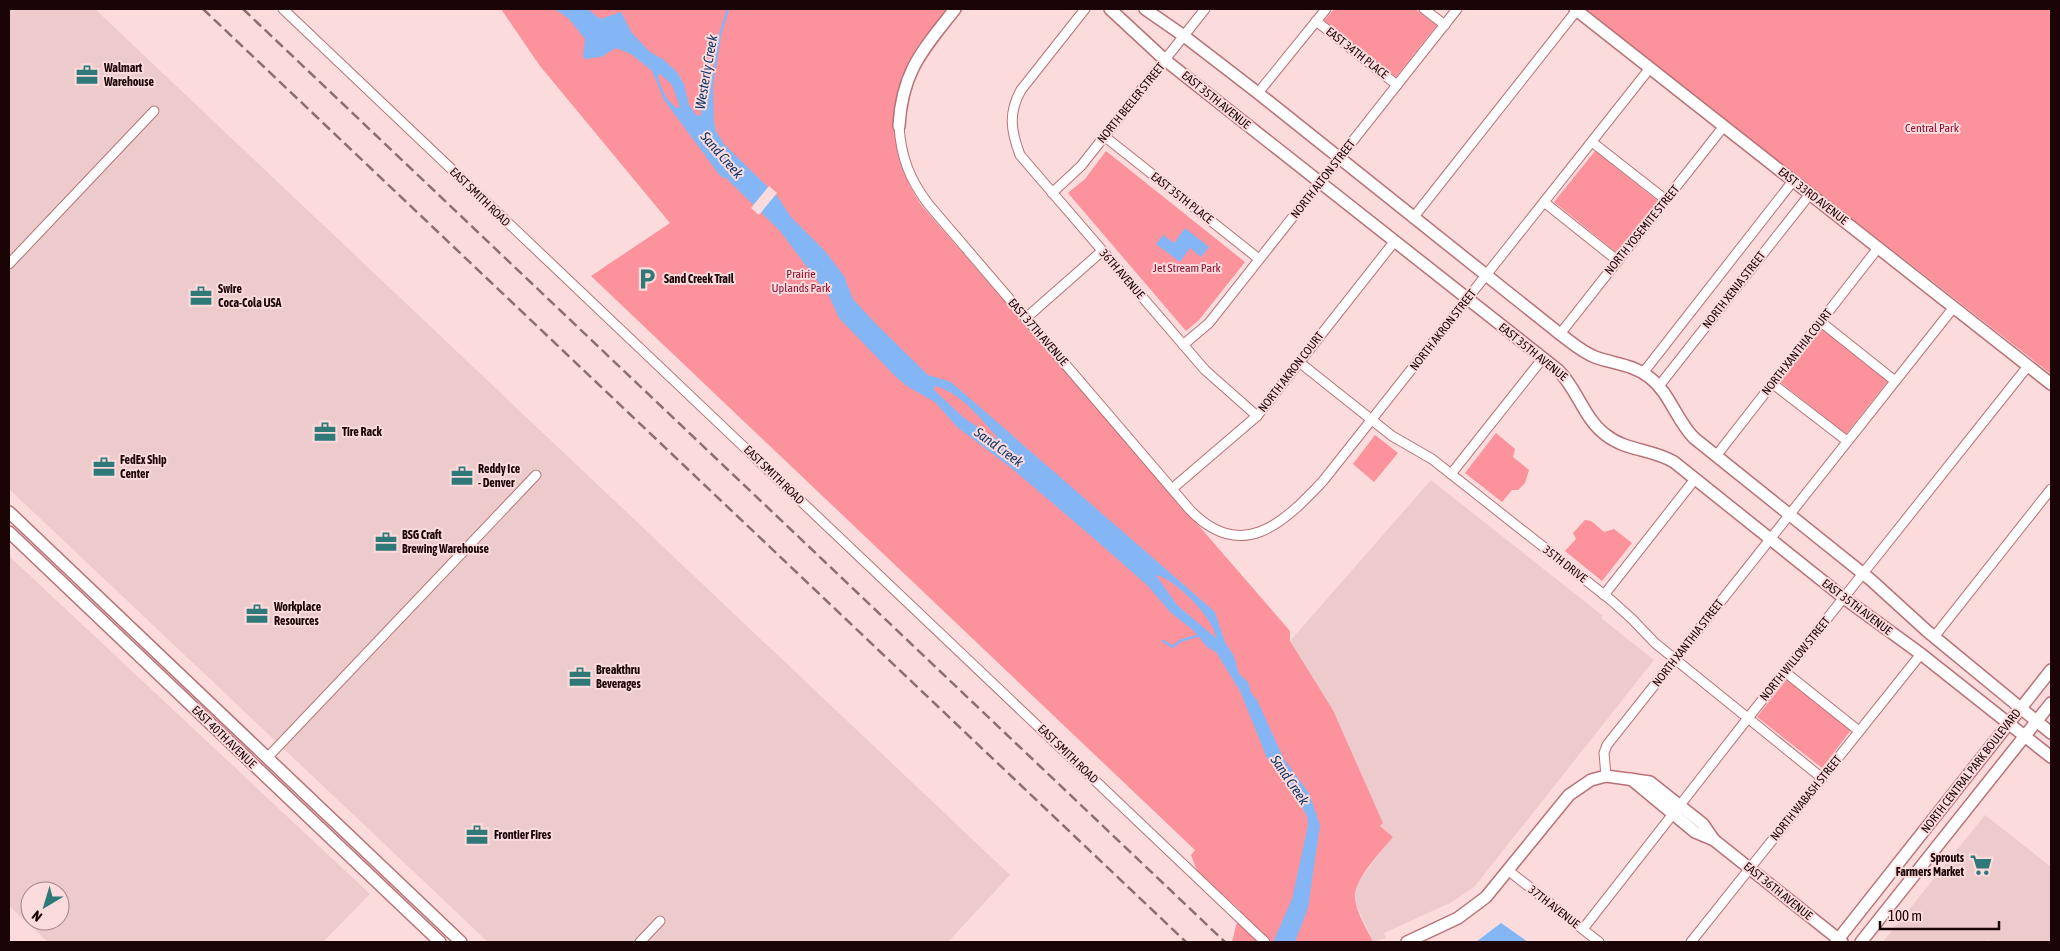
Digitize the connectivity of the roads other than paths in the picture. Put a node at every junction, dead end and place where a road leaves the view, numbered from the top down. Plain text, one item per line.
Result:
1 (283, 9) edge
2 (955, 9) edge
3 (1085, 9) edge
4 (1110, 9) edge
5 (1145, 9) edge
6 (1205, 9) edge
7 (1326, 9) edge
8 (1424, 9) edge
9 (1457, 9) edge
10 (1576, 10) edge
11 (1316, 21) junction
12 (1445, 25) junction
13 (1184, 36) junction
14 (1165, 60) junction
15 (1650, 68) junction
16 (1397, 85) junction
17 (1258, 93) junction
18 (154, 111) dead end
19 (899, 126) joint
20 (1724, 126) junction
21 (1104, 136) junction
22 (1592, 142) junction
23 (1339, 158) junction
24 (1793, 181) junction
25 (1320, 183) junction
26 (1052, 193) junction
27 (1810, 194) junction
28 (1666, 200) junction
29 (1544, 202) junction
30 (1413, 218) junction
31 (1394, 242) junction
32 (1878, 248) junction
33 (1102, 251) junction
34 (1259, 259) junction
35 (1618, 261) junction
36 (9, 264) edge
37 (1486, 276) junction
38 (1467, 300) junction
39 (1954, 307) junction
40 (1026, 318) junction
41 (1821, 322) junction
42 (1560, 334) junction
43 (1183, 345) junction
44 (1543, 358) junction
45 (1299, 362) junction
46 (2028, 366) junction
47 (1643, 373) junction
48 (1895, 381) junction
49 (1773, 384) junction
50 (2051, 384) edge
51 (1659, 386) junction
52 (1257, 416) junction
53 (1372, 420) junction
54 (1847, 441) junction
55 (1716, 456) junction
56 (1450, 474) junction
57 (536, 475) dead end
58 (1695, 479) junction
59 (1173, 488) junction
60 (2051, 489) edge
61 (9, 512) edge
62 (1789, 515) junction
63 (1204, 524) joint
64 (9, 532) edge
65 (1770, 539) junction
66 (1863, 573) junction
67 (1604, 595) junction
68 (1844, 598) junction
69 (1934, 637) junction
70 (1921, 654) junction
71 (1675, 659) junction
72 (174, 669) junction
73 (2051, 670) edge
74 (1785, 672) junction
75 (164, 680) junction
76 (2051, 703) edge
77 (2022, 707) junction
78 (1748, 718) junction
79 (2037, 720) junction
80 (2009, 723) junction
81 (1859, 731) junction
82 (2051, 733) edge
83 (224, 736) junction
84 (2025, 736) junction
85 (2051, 757) edge
86 (267, 758) junction
87 (1606, 776) junction
88 (1822, 778) junction
89 (1676, 810) junction
90 (1750, 869) junction
91 (385, 870) junction
92 (1509, 871) junction
93 (374, 880) junction
94 (660, 922) dead end
95 (1583, 929) junction
96 (1839, 941) edge
97 (440, 942) edge
98 (461, 942) edge
99 (640, 942) edge
100 (1265, 942) edge
101 (1407, 942) edge
102 (1600, 942) edge
103 (1692, 942) edge
104 (1860, 942) edge

1 - 100 street, EAST SMITH ROAD
2 - 19 street
3 - 26 street, 36TH AVENUE
4 - 14 street, EAST 35TH AVENUE
5 - 13 street, EAST 35TH AVENUE
6 - 13 street, NORTH BEELER STREET
7 - 11 street
8 - 12 street
9 - 12 street, NORTH ALTON STREET
10 - 15 street, EAST 33RD AVENUE
10 - 30 street
11 - 16 street, EAST 34TH PLACE
11 - 17 street
12 - 16 street, NORTH ALTON STREET
13 - 14 street, NORTH BEELER STREET
13 - 17 street, EAST 35TH AVENUE
14 - 21 street, NORTH BEELER STREET
14 - 25 street, EAST 35TH AVENUE
15 - 20 street, EAST 33RD AVENUE
15 - 22 street, NORTH AKRON STREET
16 - 23 street, NORTH ALTON STREET
17 - 23 street, EAST 35TH AVENUE
18 - 36 street
19 - 40 street, EAST 37TH AVENUE
20 - 24 street, EAST 33RD AVENUE
20 - 28 street, NORTH YOSEMITE STREET
21 - 26 street, NORTH BEELER STREET
21 - 34 street, EAST 35TH PLACE
22 - 28 street
22 - 29 street, NORTH AKRON STREET
23 - 25 street, NORTH ALTON STREET
23 - 30 street, EAST 35TH AVENUE
24 - 27 street, EAST 33RD AVENUE
24 - 47 street, NORTH XENIA STREET
25 - 31 street, EAST 35TH AVENUE
25 - 34 street, NORTH ALTON STREET
26 - 33 street, 36TH AVENUE
27 - 32 street, EAST 33RD AVENUE
27 - 51 street, NORTH XENIA STREET
28 - 35 street, NORTH YOSEMITE STREET
29 - 35 street
29 - 37 street, NORTH AKRON STREET
30 - 37 street, EAST 35TH AVENUE
31 - 38 street, EAST 35TH AVENUE
31 - 45 street, NORTH AKRON COURT
32 - 39 street, EAST 33RD AVENUE
32 - 41 street, NORTH XANTHIA COURT
33 - 40 street
33 - 43 street, 36TH AVENUE
34 - 43 street, NORTH ALTON STREET
35 - 42 street, NORTH YOSEMITE STREET
37 - 38 street, NORTH AKRON STREET
37 - 42 street, EAST 35TH AVENUE
38 - 44 street, EAST 35TH AVENUE
38 - 53 street, NORTH AKRON STREET
39 - 46 street, EAST 33RD AVENUE
39 - 48 street, NORTH XANTHIA STREET
40 - 59 street, EAST 37TH AVENUE
41 - 48 street
41 - 49 street, NORTH XANTHIA COURT
42 - 47 street, EAST 35TH AVENUE
43 - 52 street, 36TH AVENUE
44 - 56 street
44 - 58 street, EAST 35TH AVENUE
45 - 52 street, NORTH AKRON COURT
45 - 53 street, 35TH DRIVE
46 - 50 street, EAST 33RD AVENUE
46 - 66 street, NORTH WILLOW STREET
47 - 51 street, EAST 35TH AVENUE
48 - 54 street, NORTH XANTHIA STREET
49 - 54 street
49 - 55 street, NORTH XANTHIA COURT
51 - 55 street, EAST 35TH AVENUE
52 - 59 street, NORTH AKRON COURT
53 - 56 street, 35TH DRIVE
53 - 63 street, NORTH AKRON STREET
54 - 62 street, NORTH XANTHIA STREET
55 - 62 street, EAST 35TH AVENUE
56 - 67 street, 35TH DRIVE
57 - 86 street, EAST 40TH AVENUE
58 - 65 street, EAST 35TH AVENUE
58 - 67 street
59 - 63 street, EAST 37TH AVENUE
60 - 69 street
61 - 72 street, EAST 40TH AVENUE
62 - 65 street, NORTH XANTHIA STREET
62 - 66 street, EAST 35TH AVENUE
64 - 75 street, EAST 40TH AVENUE
65 - 68 street, EAST 35TH AVENUE
65 - 71 street, NORTH XANTHIA STREET
66 - 68 street, NORTH WILLOW STREET
66 - 69 street, EAST 35TH AVENUE
67 - 71 street, 35TH DRIVE
68 - 70 street, EAST 35TH AVENUE
68 - 74 street, NORTH WILLOW STREET
69 - 77 street, EAST 35TH AVENUE
70 - 80 street, EAST 35TH AVENUE
70 - 81 street, NORTH WABASH STREET
71 - 78 street, 35TH DRIVE
71 - 87 street, NORTH XANTHIA STREET
72 - 75 street
72 - 86 street, EAST 40TH AVENUE
73 - 77 street, NORTH CENTRAL PARK BOULEVARD
74 - 78 street, NORTH WILLOW STREET
74 - 81 street
75 - 83 street, EAST 40TH AVENUE
76 - 79 street, NORTH CENTRAL PARK BOULEVARD
77 - 79 street, EAST 35TH AVENUE
77 - 80 street, NORTH CENTRAL PARK BOULEVARD
78 - 88 street, 35TH DRIVE
78 - 89 street, NORTH WILLOW STREET
79 - 82 street, EAST 35TH AVENUE
79 - 84 street, NORTH CENTRAL PARK BOULEVARD
80 - 84 street, EAST 35TH AVENUE
80 - 96 street, NORTH CENTRAL PARK BOULEVARD
81 - 88 street, NORTH WABASH STREET
83 - 86 street
83 - 93 street, EAST 40TH AVENUE
84 - 85 street, EAST 35TH AVENUE
84 - 104 street, NORTH CENTRAL PARK BOULEVARD
86 - 91 street, EAST 40TH AVENUE
87 - 89 street, EAST 36TH AVENUE
87 - 92 street
88 - 90 street, NORTH WABASH STREET
89 - 90 street, EAST 36TH AVENUE
89 - 95 street, NORTH WILLOW STREET
90 - 96 street, EAST 36TH AVENUE
90 - 103 street, NORTH WABASH STREET
91 - 93 street
91 - 98 street, EAST 40TH AVENUE
92 - 95 street, 37TH AVENUE
92 - 101 street
93 - 97 street, EAST 40TH AVENUE
94 - 99 street
95 - 102 street, 37TH AVENUE

